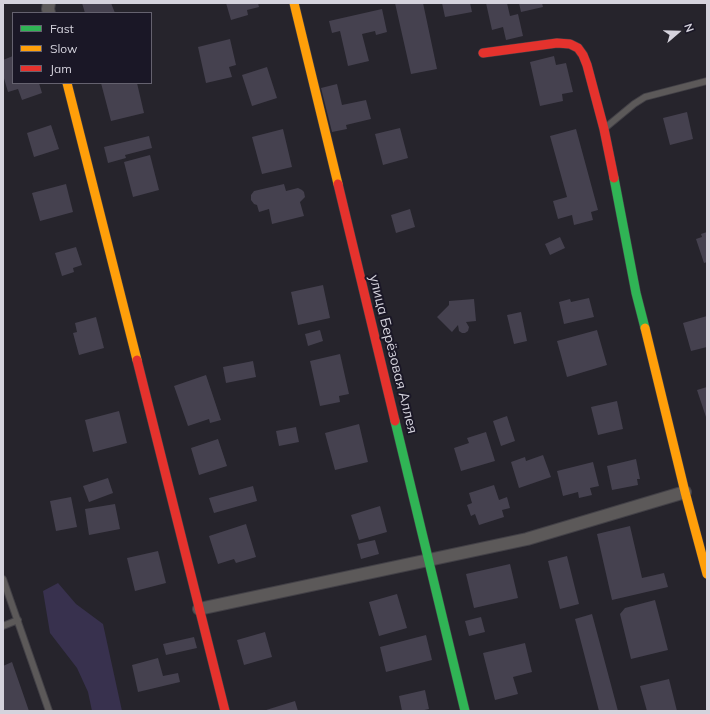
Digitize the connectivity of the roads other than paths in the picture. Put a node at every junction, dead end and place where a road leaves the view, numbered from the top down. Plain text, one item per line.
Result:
1 (294, 3) edge
2 (483, 53) dead end
3 (707, 81) edge
4 (66, 84) edge
5 (604, 129) junction
6 (685, 492) junction
7 (703, 538) edge
8 (429, 561) junction
9 (707, 574) edge
10 (3, 579) edge
11 (199, 609) junction
12 (18, 620) junction
13 (3, 626) edge
14 (49, 711) edge
15 (225, 711) edge
16 (465, 711) edge

1 - 8 street, улица Берёзовая Аллея
2 - 5 street
3 - 5 lane
4 - 11 street
5 - 6 street
6 - 7 street
6 - 8 street
7 - 9 street
8 - 11 street
8 - 16 street, улица Берёзовая Аллея
10 - 12 lane
11 - 15 street
12 - 13 lane
12 - 14 lane

